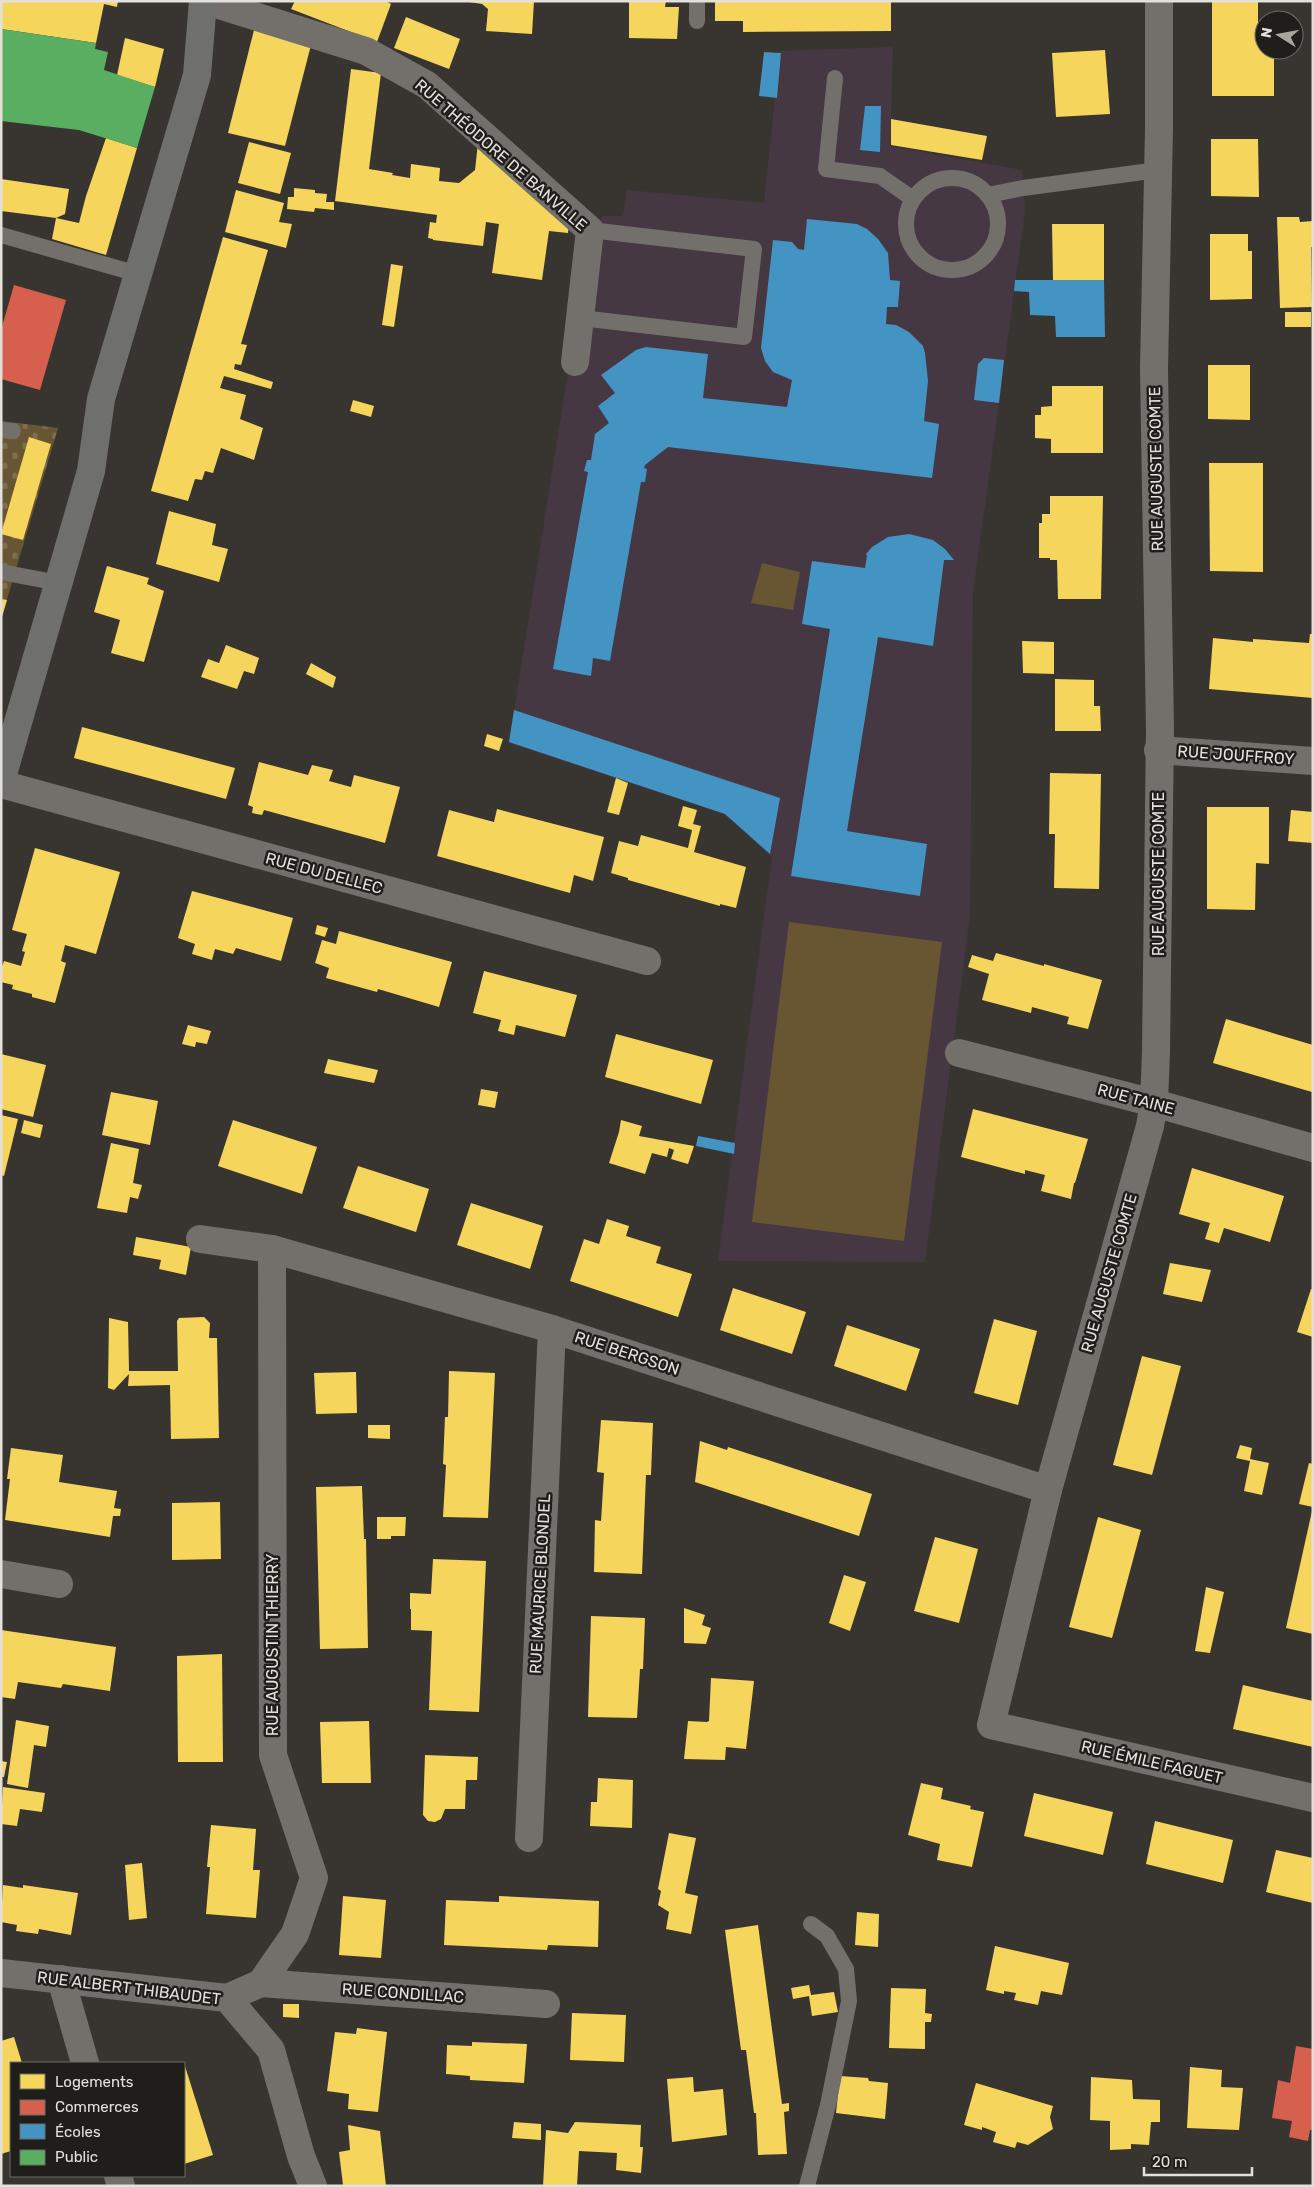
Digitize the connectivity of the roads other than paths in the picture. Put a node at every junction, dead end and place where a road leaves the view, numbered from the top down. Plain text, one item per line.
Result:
1 (205, 1) edge
2 (697, 1) edge
3 (1159, 1) edge
4 (697, 22) dead end
5 (835, 78) dead end
6 (1158, 170) junction
7 (988, 195) junction
8 (912, 199) junction
9 (590, 230) junction
10 (1, 235) edge
11 (138, 274) junction
12 (581, 318) junction
13 (575, 362) dead end
14 (1, 572) edge
15 (60, 583) junction
16 (9, 727) edge
17 (1158, 750) junction
18 (1313, 761) edge
19 (1, 783) edge
20 (647, 961) dead end
21 (959, 1053) dead end
22 (1154, 1103) junction
23 (1313, 1148) edge
24 (200, 1239) dead end
25 (272, 1249) junction
26 (552, 1329) junction
27 (1048, 1490) junction
28 (1, 1574) edge
29 (58, 1584) dead end
30 (991, 1725) joint
31 (1313, 1798) edge
32 (529, 1838) dead end
33 (811, 1924) dead end
34 (1, 1973) edge
35 (61, 1979) junction
36 (260, 1983) junction
37 (227, 1998) junction
38 (546, 2004) dead end
39 (85, 2062) edge
40 (313, 2186) edge
41 (807, 2186) edge

1 - 9 street, RUE THÉODORE DE BANVILLE
1 - 11 main road
2 - 4 lane
3 - 6 street, RUE AUGUSTE COMTE
5 - 8 lane
6 - 7 lane
6 - 17 street, RUE AUGUSTE COMTE
7 - 8 lane
7 - 8 lane
9 - 12 street, RUE THÉODORE DE BANVILLE
9 - 12 lane
10 - 11 lane
11 - 15 main road
12 - 13 street, RUE THÉODORE DE BANVILLE
14 - 15 lane
15 - 16 main road
16 - 19 main road
17 - 18 street, RUE JOUFFROY
17 - 22 street, RUE AUGUSTE COMTE
19 - 20 street, RUE DU DELLEC
21 - 22 street, RUE TAINE
22 - 23 street, RUE TAINE
22 - 27 street, RUE AUGUSTE COMTE
24 - 25 street, RUE BERGSON
25 - 26 street, RUE BERGSON
25 - 36 street, RUE AUGUSTIN THIERRY
26 - 27 street, RUE BERGSON
26 - 32 street, RUE MAURICE BLONDEL
27 - 30 street, RUE AUGUSTE COMTE
28 - 29 street
30 - 31 street, RUE ÉMILE FAGUET
33 - 41 lane
34 - 35 street, RUE ALBERT THIBAUDET
35 - 37 street, RUE ALBERT THIBAUDET
35 - 39 street
36 - 37 street
36 - 38 street, RUE CONDILLAC
37 - 40 street, RUE ALBERT THIBAUDET

